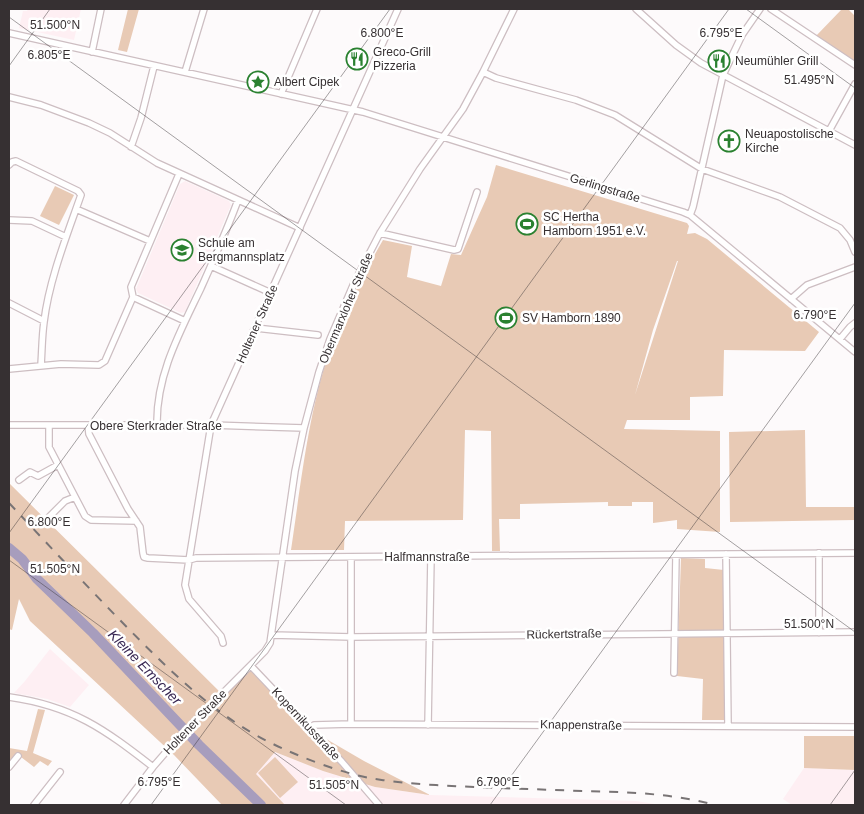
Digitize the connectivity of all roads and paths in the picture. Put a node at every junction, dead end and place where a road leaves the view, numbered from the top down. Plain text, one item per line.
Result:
1 (101, 9) edge
2 (204, 9) edge
3 (317, 9) edge
4 (398, 9) edge
5 (514, 9) edge
6 (636, 9) edge
7 (760, 9) edge
8 (771, 9) edge
9 (9, 34) edge
10 (92, 52) junction
11 (154, 66) junction
12 (855, 66) edge
13 (185, 72) junction
14 (483, 72) junction
15 (723, 75) junction
16 (855, 84) edge
17 (281, 94) junction
18 (9, 97) edge
19 (353, 109) junction
20 (829, 131) junction
21 (443, 137) junction
22 (855, 145) edge
23 (131, 146) junction
24 (9, 165) edge
25 (702, 169) junction
26 (179, 174) junction
27 (477, 192) dead end
28 (238, 200) junction
29 (76, 210) junction
30 (690, 215) junction
31 (9, 220) edge
32 (300, 228) junction
33 (380, 232) junction
34 (66, 236) junction
35 (150, 241) junction
36 (855, 252) edge
37 (211, 266) junction
38 (855, 267) edge
39 (271, 293) junction
40 (132, 297) junction
41 (791, 299) junction
42 (9, 303) edge
43 (44, 321) junction
44 (185, 321) junction
45 (855, 323) edge
46 (256, 328) junction
47 (318, 335) dead end
48 (840, 339) junction
49 (855, 352) edge
50 (41, 365) junction
51 (9, 369) edge
52 (9, 425) edge
53 (157, 425) junction
54 (211, 425) junction
55 (49, 426) junction
56 (88, 426) junction
57 (304, 428) junction
58 (58, 465) junction
59 (19, 480) dead end
60 (75, 496) junction
61 (49, 517) dead end
62 (136, 521) junction
63 (819, 553) junction
64 (855, 553) edge
65 (726, 554) junction
66 (676, 555) junction
67 (284, 557) junction
68 (351, 557) junction
69 (431, 557) junction
70 (189, 560) junction
71 (855, 632) edge
72 (674, 633) junction
73 (819, 633) junction
74 (728, 634) junction
75 (272, 635) junction
76 (430, 636) junction
77 (352, 637) junction
78 (223, 643) dead end
79 (251, 666) junction
80 (674, 673) dead end
81 (9, 698) edge
82 (351, 724) junction
83 (428, 725) junction
84 (728, 726) junction
85 (855, 727) edge
86 (309, 729) junction
87 (18, 756) dead end
88 (9, 767) edge
89 (153, 767) junction
90 (60, 772) dead end
91 (34, 805) edge
92 (124, 805) edge
93 (379, 805) edge

1 - 10 street
2 - 13 street
3 - 17 street
4 - 19 street, Holtener Straße
5 - 14 street, Obermarxloher Straße
6 - 15 street
7 - 15 street
8 - 12 street
9 - 10 street, Gerlingstraße
10 - 11 street, Gerlingstraße
11 - 13 street, Gerlingstraße
11 - 23 street
13 - 17 street, Gerlingstraße
14 - 21 street, Obermarxloher Straße
14 - 25 street
15 - 20 street
15 - 25 street
16 - 20 street
17 - 19 street, Gerlingstraße
18 - 23 street
19 - 21 street, Gerlingstraße
19 - 32 street, Holtener Straße
20 - 22 street
21 - 30 street, Gerlingstraße
21 - 33 street, Obermarxloher Straße
23 - 26 street
24 - 29 street
25 - 30 street
25 - 36 street
26 - 28 street
26 - 35 street
27 - 33 street
28 - 32 street
28 - 37 street
29 - 34 street
29 - 35 street
30 - 41 street, Gerlingstraße
31 - 34 street
32 - 39 street, Holtener Straße
33 - 57 street, Obermarxloher Straße
34 - 43 street
35 - 40 street
37 - 39 street
37 - 44 street
38 - 41 street
39 - 46 street, Holtener Straße
40 - 44 street
40 - 50 street
41 - 48 street, Gerlingstraße
42 - 43 street
43 - 50 street
44 - 53 street
45 - 48 street
46 - 47 street
46 - 54 street, Holtener Straße
48 - 49 street, Gerlingstraße
50 - 51 street
52 - 55 street, Obere Sterkrader Straße
53 - 54 street, Obere Sterkrader Straße
53 - 56 street, Obere Sterkrader Straße
54 - 57 street, Obere Sterkrader Straße
54 - 70 street, Holtener Straße
55 - 56 street, Obere Sterkrader Straße
55 - 58 street
56 - 62 street, Halfmannstraße
57 - 67 street, Obermarxloher Straße
58 - 59 street
58 - 60 street
60 - 61 street
60 - 62 street
62 - 70 street, Halfmannstraße
63 - 64 street, Halfmannstraße
63 - 65 street, Halfmannstraße
63 - 73 street
65 - 66 street, Halfmannstraße
65 - 74 street
66 - 69 street, Halfmannstraße
66 - 72 street
67 - 68 street, Halfmannstraße
67 - 70 street, Halfmannstraße
67 - 75 street, Obermarxloher Straße
68 - 69 street, Halfmannstraße
68 - 77 street
69 - 76 street
70 - 78 street, Holtener Straße
71 - 73 street, Rückertstraße
72 - 74 street, Rückertstraße
72 - 76 street, Rückertstraße
72 - 80 street
73 - 74 street, Rückertstraße
74 - 84 street
75 - 77 street, Rückertstraße
75 - 79 street, Obermarxloher Straße
76 - 77 street, Rückertstraße
76 - 83 street
77 - 82 street
79 - 86 street, Kopernikusstraße
79 - 89 street, Holtener Straße
81 - 89 street
82 - 83 street, Knappenstraße
82 - 86 street, Knappenstraße
83 - 84 street, Knappenstraße
84 - 85 street, Knappenstraße
86 - 93 street, Kopernikusstraße
87 - 88 street
89 - 92 street, Holtener Straße
90 - 91 street

